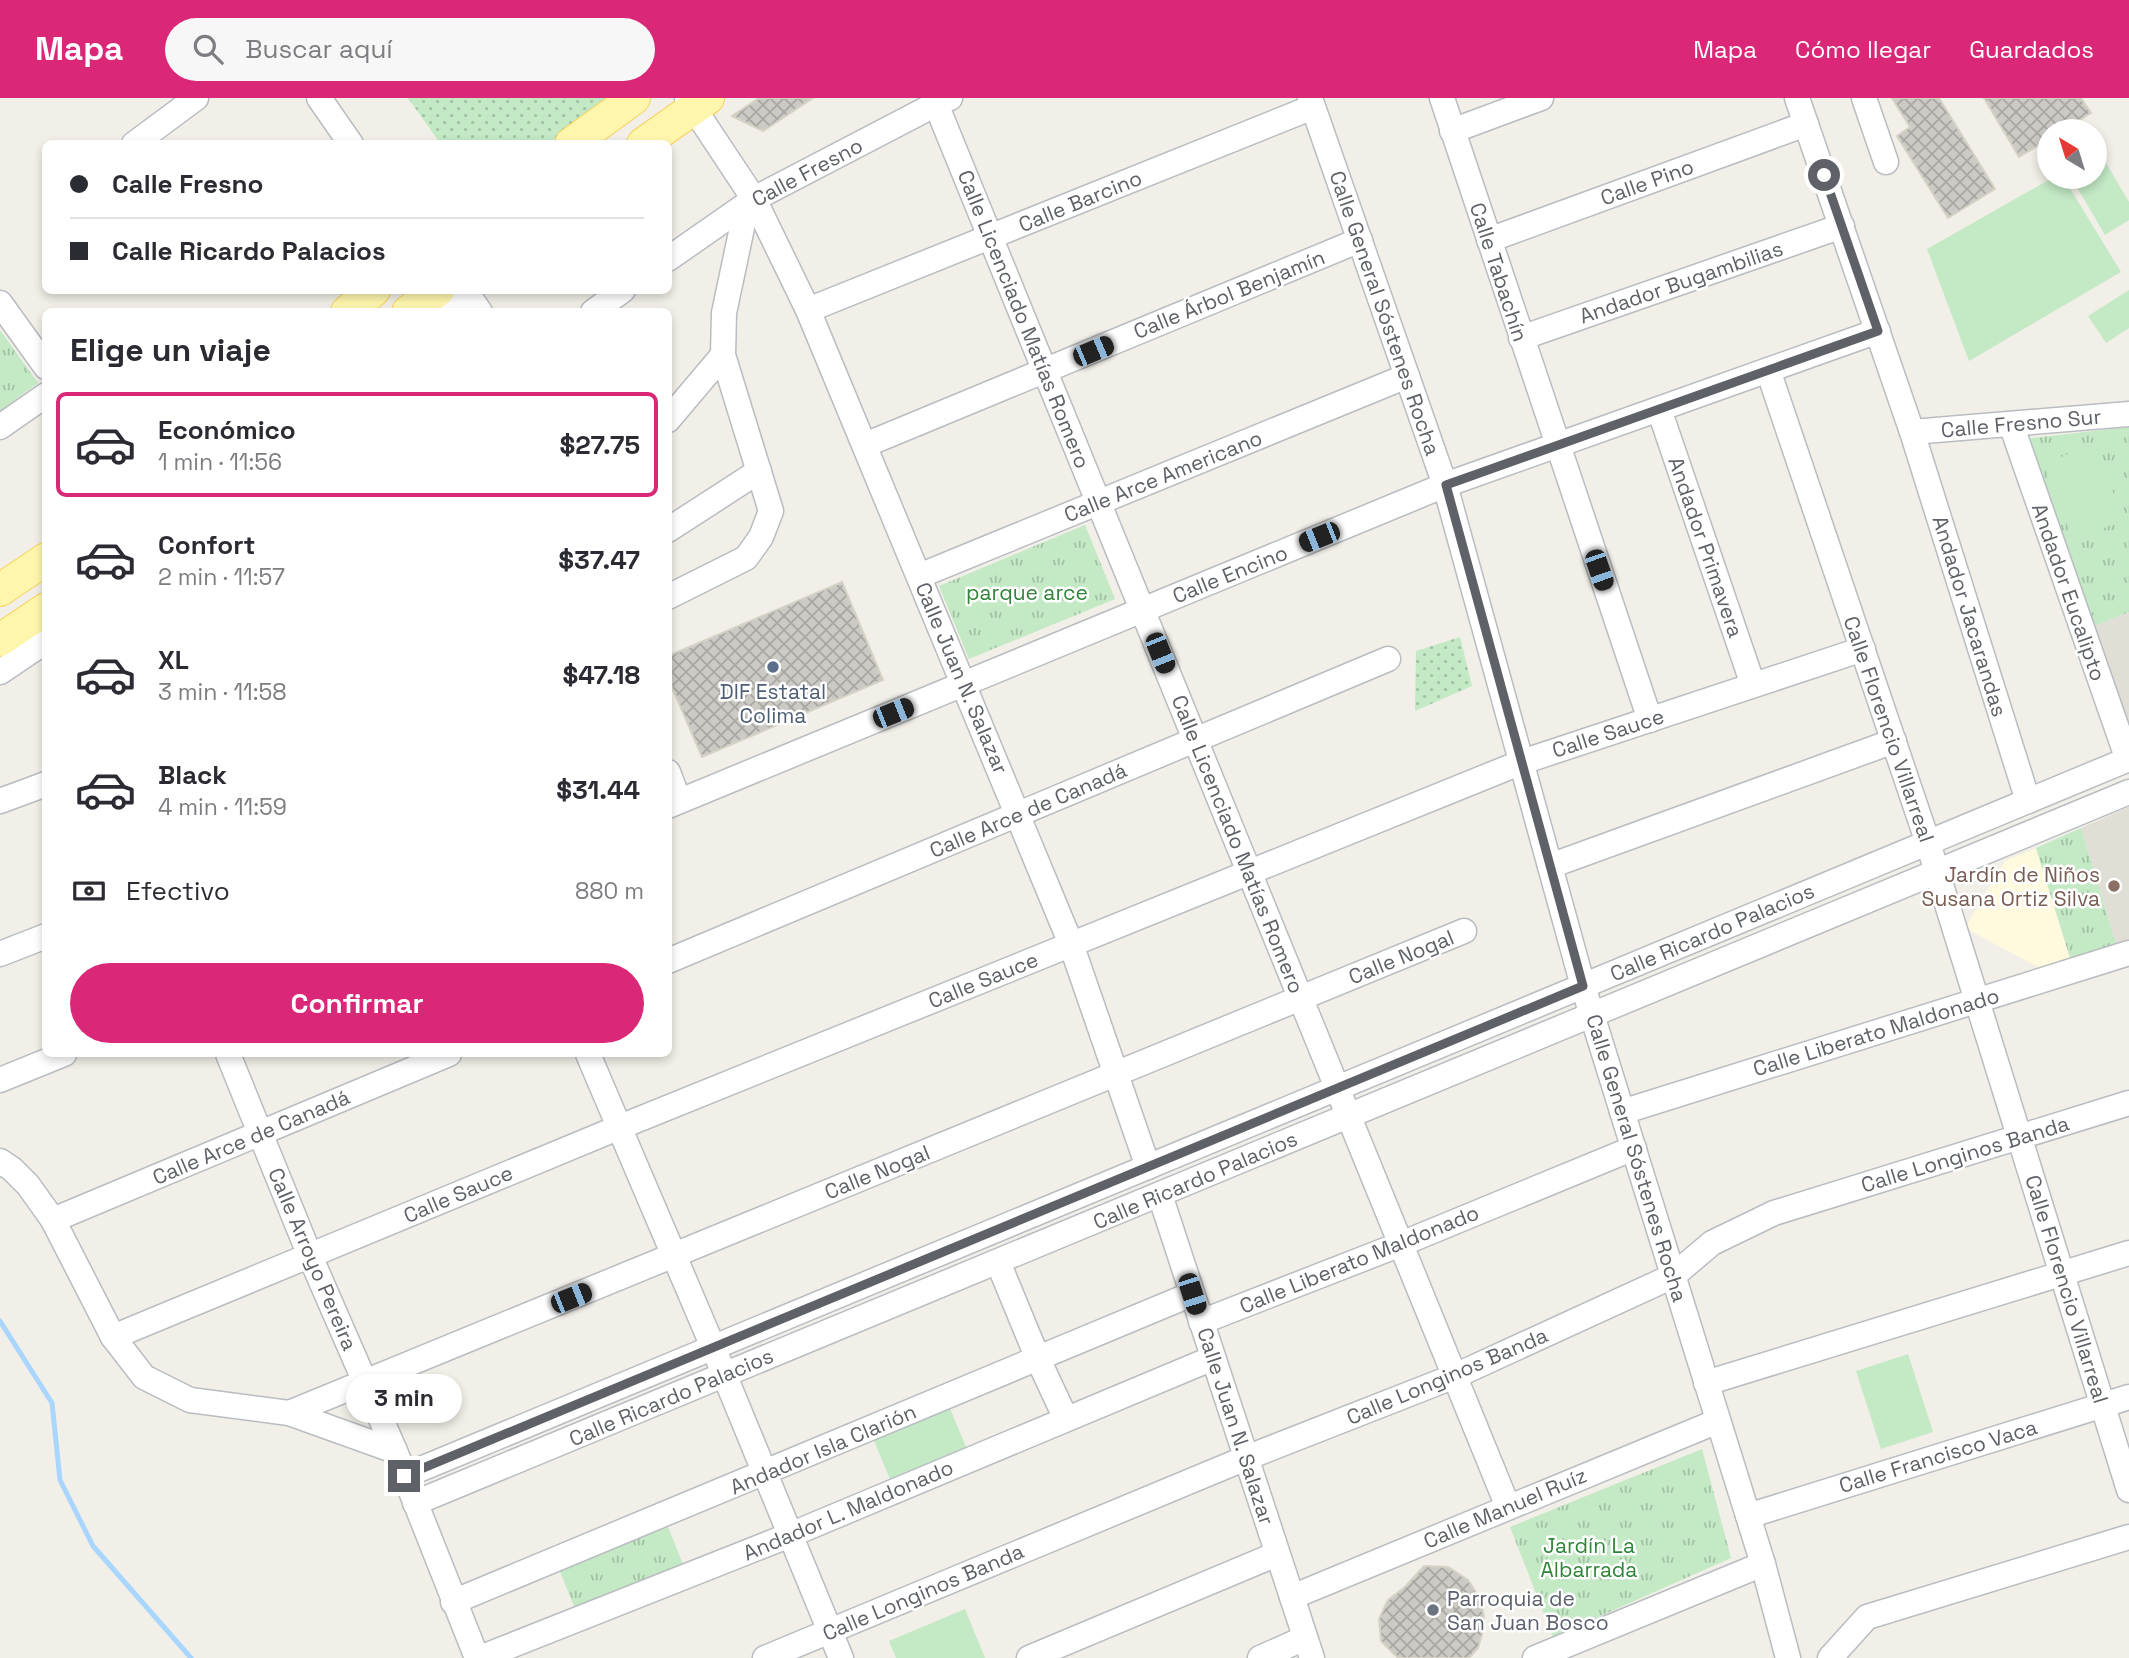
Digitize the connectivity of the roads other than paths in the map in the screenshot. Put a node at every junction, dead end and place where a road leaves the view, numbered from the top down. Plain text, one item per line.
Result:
1 (196, 98) edge
2 (319, 98) edge
3 (634, 98) edge
4 (1442, 98) edge
5 (1541, 98) edge
6 (1797, 98) edge
7 (1864, 98) edge
8 (696, 101) edge
9 (944, 101) edge
10 (1312, 103) edge
11 (1806, 124) junction
12 (1452, 131) junction
13 (139, 140) edge
14 (348, 140) edge
15 (576, 140) edge
16 (648, 140) edge
17 (1886, 162) dead end
18 (751, 201) junction
19 (1842, 226) junction
20 (990, 237) junction
21 (1360, 240) junction
22 (1489, 240) junction
23 (672, 255) edge
24 (369, 294) edge
25 (434, 294) edge
26 (618, 294) edge
27 (0, 303) edge
28 (352, 308) edge
29 (414, 308) edge
30 (598, 308) edge
31 (808, 310) junction
32 (1878, 331) junction
33 (1521, 338) junction
34 (723, 355) junction
35 (42, 361) edge
36 (1044, 370) junction
37 (1768, 370) junction
38 (1407, 376) junction
39 (42, 398) edge
40 (1659, 409) junction
41 (2129, 414) edge
42 (672, 416) edge
43 (2011, 424) junction
44 (0, 427) edge
45 (1912, 432) junction
46 (865, 445) junction
47 (1557, 446) junction
48 (759, 471) junction
49 (1446, 485) junction
50 (1098, 502) junction
51 (672, 527) edge
52 (42, 562) edge
53 (919, 576) junction
54 (0, 590) edge
55 (672, 595) edge
56 (1142, 610) junction
57 (42, 612) edge
58 (0, 640) edge
59 (42, 644) edge
60 (1863, 649) junction
61 (1388, 659) dead end
62 (0, 672) edge
63 (964, 683) junction
64 (1754, 685) junction
65 (1650, 720) junction
66 (1195, 740) junction
67 (1894, 741) junction
68 (2128, 760) edge
69 (1522, 762) junction
70 (42, 785) edge
71 (2129, 792) edge
72 (0, 801) edge
73 (2028, 801) junction
74 (674, 803) edge
75 (1019, 814) junction
76 (1928, 843) junction
77 (1550, 866) junction
78 (1937, 872) junction
79 (1250, 873) junction
80 (1464, 931) dead end
81 (42, 938) edge
82 (1071, 944) junction
83 (2129, 953) edge
84 (0, 954) edge
85 (672, 959) edge
86 (1583, 986) junction
87 (1300, 998) junction
88 (1977, 1000) junction
89 (1592, 1015) junction
90 (57, 1057) edge
91 (229, 1057) edge
92 (442, 1057) edge
93 (589, 1057) edge
94 (1117, 1074) junction
95 (0, 1080) edge
96 (1337, 1088) junction
97 (2129, 1103) edge
98 (1622, 1112) junction
99 (1349, 1116) junction
100 (620, 1127) junction
101 (259, 1133) junction
102 (2019, 1136) junction
103 (1633, 1148) junction
104 (0, 1161) edge
105 (1148, 1167) junction
106 (1160, 1195) junction
107 (53, 1220) junction
108 (1401, 1244) junction
109 (2129, 1254) edge
110 (310, 1256) junction
111 (673, 1256) junction
112 (998, 1262) junction
113 (2062, 1274) junction
114 (1673, 1276) junction
115 (1192, 1294) junction
116 (1201, 1322) junction
117 (113, 1337) junction
118 (713, 1347) junction
119 (1213, 1357) junction
120 (1038, 1359) junction
121 (724, 1375) junction
122 (1455, 1376) junction
123 (366, 1382) junction
124 (1706, 1382) junction
125 (2129, 1397) edge
126 (2103, 1405) junction
127 (289, 1413) junction
128 (1066, 1419) junction
129 (1718, 1421) junction
130 (395, 1451) junction
131 (1246, 1458) junction
132 (765, 1473) junction
133 (404, 1476) junction
134 (2129, 1490) edge
135 (415, 1503) junction
136 (1508, 1507) junction
137 (1748, 1516) junction
138 (790, 1535) junction
139 (2129, 1537) edge
140 (1278, 1553) junction
141 (1763, 1564) junction
142 (1292, 1597) junction
143 (453, 1602) junction
144 (830, 1631) junction
145 (1309, 1648) edge
146 (1567, 1652) edge
147 (478, 1658) edge
148 (765, 1658) edge
149 (841, 1658) edge
150 (1029, 1658) edge
151 (1260, 1658) edge
152 (1535, 1658) edge
153 (1788, 1658) edge
154 (1829, 1658) edge

1 - 13 street
2 - 14 street
3 - 15 main road
4 - 12 street, Calle Tabachín
5 - 12 street
6 - 11 street
7 - 17 street
8 - 16 main road
8 - 18 street, Calle Juan N. Salazar
9 - 18 street, Calle Fresno
9 - 20 street, Calle Licenciado Matías Romero
10 - 20 street, Calle Barcino
10 - 21 street, Calle General Sóstenes Rocha
11 - 19 street
11 - 22 street, Calle Pino
12 - 22 street, Calle Tabachín
18 - 23 street, Calle Fresno
18 - 31 street, Calle Juan N. Salazar
18 - 34 street
19 - 32 street
19 - 33 street, Andador Bugambilias
20 - 31 street, Calle Barcino
20 - 36 street, Calle Licenciado Matías Romero
21 - 36 street, Calle Árbol Benjamín
21 - 38 street, Calle General Sóstenes Rocha
22 - 33 street, Calle Tabachín
24 - 28 main road
25 - 29 main road
26 - 30 street
27 - 35 street
31 - 46 street, Calle Juan N. Salazar
32 - 37 street, Calle Encino
32 - 45 street
33 - 47 street, Calle Tabachín
34 - 42 street
34 - 48 street
36 - 46 street, Calle Árbol Benjamín
36 - 50 street, Calle Licenciado Matías Romero
37 - 40 street, Calle Encino
37 - 60 street, Calle Florencio Villarreal
38 - 49 street, Calle General Sóstenes Rocha
38 - 50 street, Calle Arce Americano
39 - 44 street
40 - 47 street, Calle Encino
40 - 64 street, Andador Primavera
41 - 43 street, Calle Fresno Sur
43 - 45 street, Calle Fresno Sur
43 - 68 street, Andador Eucalipto
45 - 73 street, Andador Jacarandas
46 - 53 street, Calle Juan N. Salazar
47 - 49 street, Calle Encino
47 - 65 street, Calle Tabachín
48 - 51 street
48 - 55 street
49 - 56 street, Calle Encino
49 - 69 street, Calle General Sóstenes Rocha
50 - 53 street, Calle Arce Americano
50 - 56 street, Calle Licenciado Matías Romero
52 - 54 main road
53 - 63 street, Calle Juan N. Salazar
56 - 63 street, Calle Encino
56 - 66 street, Calle Licenciado Matías Romero
57 - 58 main road
59 - 62 street
60 - 64 street, Calle Sauce
60 - 67 street, Calle Florencio Villarreal
61 - 66 street, Calle Arce de Canadá
63 - 74 street, Calle Encino
63 - 75 street, Calle Juan N. Salazar
64 - 65 street, Calle Sauce
65 - 69 street, Calle Sauce
66 - 75 street, Calle Arce de Canadá
66 - 79 street, Calle Licenciado Matías Romero
67 - 76 street, Calle Florencio Villarreal
67 - 77 street
68 - 73 street, Calle Ricardo Palacios
69 - 77 street, Calle General Sóstenes Rocha
69 - 79 street, Calle Sauce
70 - 72 street
71 - 78 street, Calle Ricardo Palacios
73 - 76 street, Calle Ricardo Palacios
75 - 82 street, Calle Juan N. Salazar
75 - 85 street, Calle Arce de Canadá
76 - 78 street, Calle Florencio Villarreal
76 - 86 street, Calle Ricardo Palacios
77 - 86 street, Calle General Sóstenes Rocha
78 - 88 street, Calle Florencio Villarreal
78 - 89 street, Calle Ricardo Palacios
79 - 82 street, Calle Sauce
79 - 87 street, Calle Licenciado Matías Romero
80 - 87 street, Calle Nogal
81 - 84 street
82 - 94 street, Calle Juan N. Salazar
82 - 100 street, Calle Sauce
83 - 88 street, Calle Liberato Maldonado
86 - 89 street, Calle General Sóstenes Rocha
86 - 96 street, Calle Ricardo Palacios
87 - 94 street, Calle Nogal
87 - 96 street, Calle Licenciado Matías Romero
88 - 98 street, Calle Liberato Maldonado
88 - 102 street, Calle Florencio Villarreal
89 - 98 street, Calle General Sóstenes Rocha
89 - 99 street, Calle Ricardo Palacios
90 - 95 street
91 - 101 street, Calle Arroyo Pereira
92 - 101 street, Calle Arce de Canadá
93 - 100 street
94 - 105 street, Calle Juan N. Salazar
94 - 111 street, Calle Nogal
96 - 99 street, Calle Licenciado Matías Romero
96 - 105 street, Calle Ricardo Palacios
97 - 102 street, Calle Longinos Banda
98 - 103 street, Calle General Sóstenes Rocha
99 - 106 street, Calle Ricardo Palacios
99 - 108 street, Calle Licenciado Matías Romero
100 - 110 street, Calle Sauce
100 - 111 street
101 - 107 street, Calle Arce de Canadá
101 - 110 street, Calle Arroyo Pereira
102 - 113 street, Calle Florencio Villarreal
102 - 114 street, Calle Longinos Banda
103 - 108 street, Calle Liberato Maldonado
103 - 114 street, Calle General Sóstenes Rocha
104 - 107 street
105 - 118 street, Calle Ricardo Palacios
106 - 112 street, Calle Ricardo Palacios
106 - 115 street, Calle Juan N. Salazar
107 - 117 street
108 - 116 street, Calle Liberato Maldonado
108 - 122 street, Calle Licenciado Matías Romero
109 - 113 street
110 - 117 street, Calle Sauce
110 - 123 street, Calle Arroyo Pereira
111 - 118 street
111 - 123 street, Calle Nogal
112 - 120 street
112 - 121 street, Calle Ricardo Palacios
113 - 124 street
113 - 126 street, Calle Florencio Villarreal
114 - 122 street, Calle Longinos Banda
114 - 124 street, Calle General Sóstenes Rocha
115 - 116 street, Calle Juan N. Salazar
115 - 120 street, Andador Isla Clarión
116 - 119 street, Calle Juan N. Salazar
117 - 127 street
118 - 121 street
118 - 133 street, Calle Ricardo Palacios
119 - 128 street, Andador L. Maldonado
119 - 131 street, Calle Juan N. Salazar
120 - 128 street
120 - 132 street, Andador Isla Clarión
121 - 132 street
121 - 135 street, Calle Ricardo Palacios
122 - 131 street, Calle Longinos Banda
122 - 136 street, Calle Licenciado Matías Romero
123 - 127 street, Calle Nogal
123 - 130 street, Calle Arroyo Pereira
124 - 129 street, Calle General Sóstenes Rocha
125 - 126 street, Calle Francisco Vaca
126 - 134 street, Calle Florencio Villarreal
126 - 137 street, Calle Francisco Vaca
127 - 130 street
128 - 138 street, Andador L. Maldonado
129 - 136 street, Calle Manuel Ruíz
129 - 137 street, Calle General Sóstenes Rocha
130 - 133 street, Calle Arroyo Pereira
131 - 140 street, Calle Juan N. Salazar
131 - 144 street, Calle Longinos Banda
132 - 138 street
132 - 143 street, Andador Isla Clarión
133 - 135 street, Calle Arroyo Pereira
135 - 143 street, Calle Arroyo Pereira
136 - 142 street, Calle Manuel Ruíz
137 - 141 street, Calle General Sóstenes Rocha
138 - 144 street
138 - 147 street, Andador L. Maldonado
139 - 154 street
140 - 142 street, Calle Juan N. Salazar
140 - 150 street
141 - 146 street
141 - 153 street, Calle General Sóstenes Rocha
142 - 145 street, Calle Juan N. Salazar
143 - 147 street, Calle Arroyo Pereira
144 - 148 street, Calle Longinos Banda
144 - 149 street
145 - 151 street
146 - 152 street

